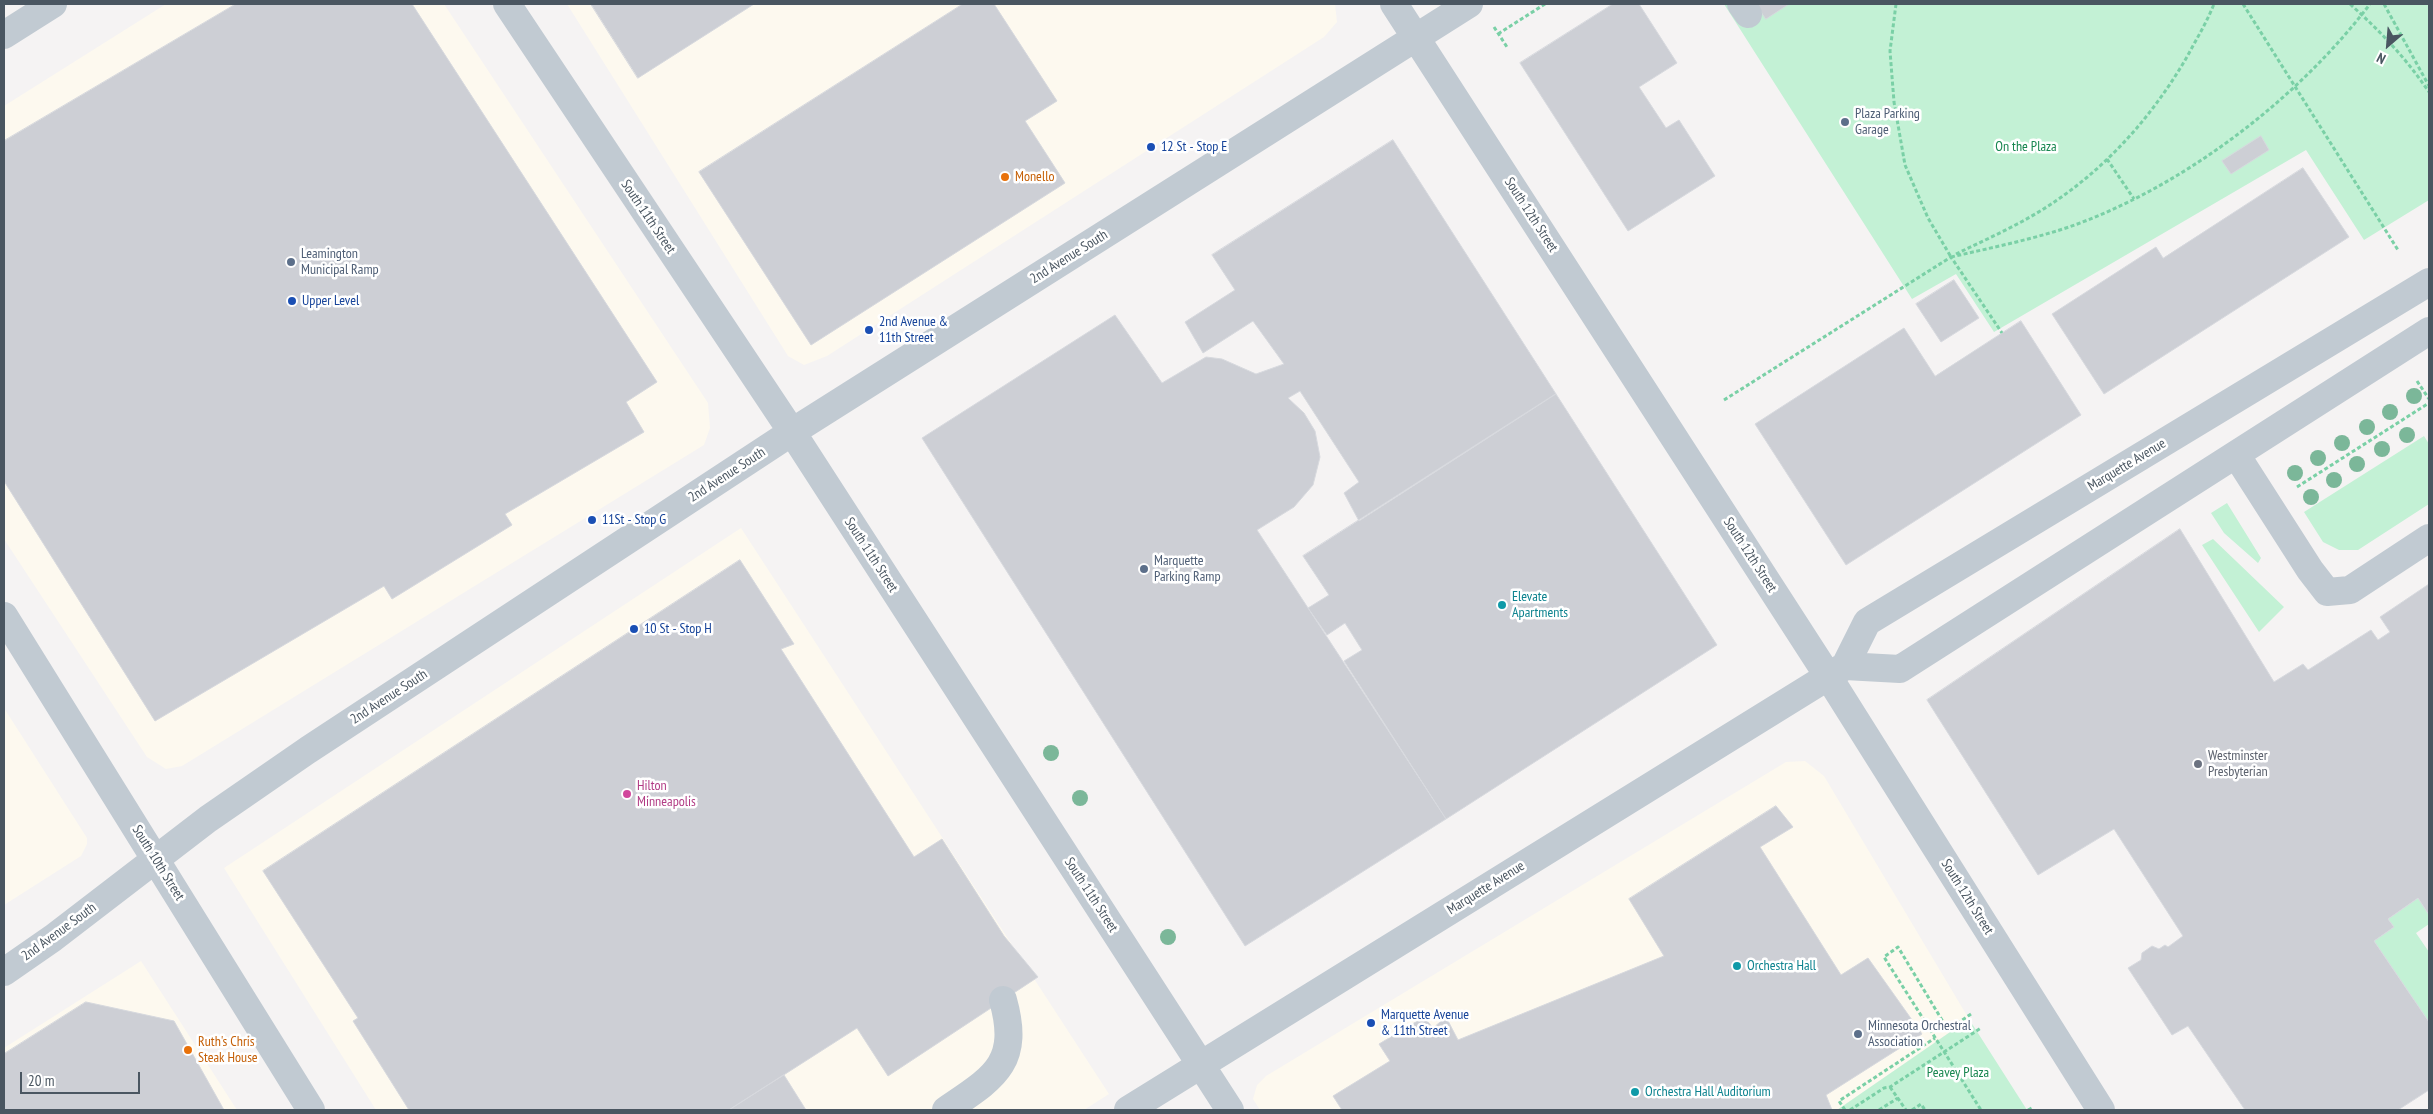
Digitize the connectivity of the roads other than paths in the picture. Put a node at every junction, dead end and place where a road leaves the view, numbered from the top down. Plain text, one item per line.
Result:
1 (53, 4) edge
2 (507, 4) edge
3 (1394, 4) edge
4 (1434, 4) edge
5 (1469, 4) edge
6 (4, 35) edge
7 (1417, 36) junction
8 (2429, 282) edge
9 (2429, 331) edge
10 (792, 432) junction
11 (2237, 456) junction
12 (2429, 538) edge
13 (4, 616) edge
14 (1836, 671) junction
15 (156, 858) junction
16 (4, 972) edge
17 (1003, 1000) dead end
18 (1201, 1064) junction
19 (311, 1110) edge
20 (946, 1110) edge
21 (1128, 1110) edge
22 (1230, 1110) edge
23 (2101, 1110) edge

1 - 6 street
2 - 10 street, South 11th Street
3 - 7 street, South 12th Street
4 - 7 street
5 - 7 street, 2nd Avenue South
7 - 10 street, 2nd Avenue South
7 - 14 street, South 12th Street
8 - 14 street, Marquette Avenue
9 - 11 street
10 - 15 street, 2nd Avenue South
10 - 18 street, South 11th Street
11 - 12 street
11 - 14 street
13 - 15 street, South 10th Street
14 - 18 street, Marquette Avenue
14 - 23 street, South 12th Street
15 - 16 street, 2nd Avenue South
15 - 19 street, South 10th Street
17 - 20 street
18 - 21 street, Marquette Avenue
18 - 22 street, South 11th Street

